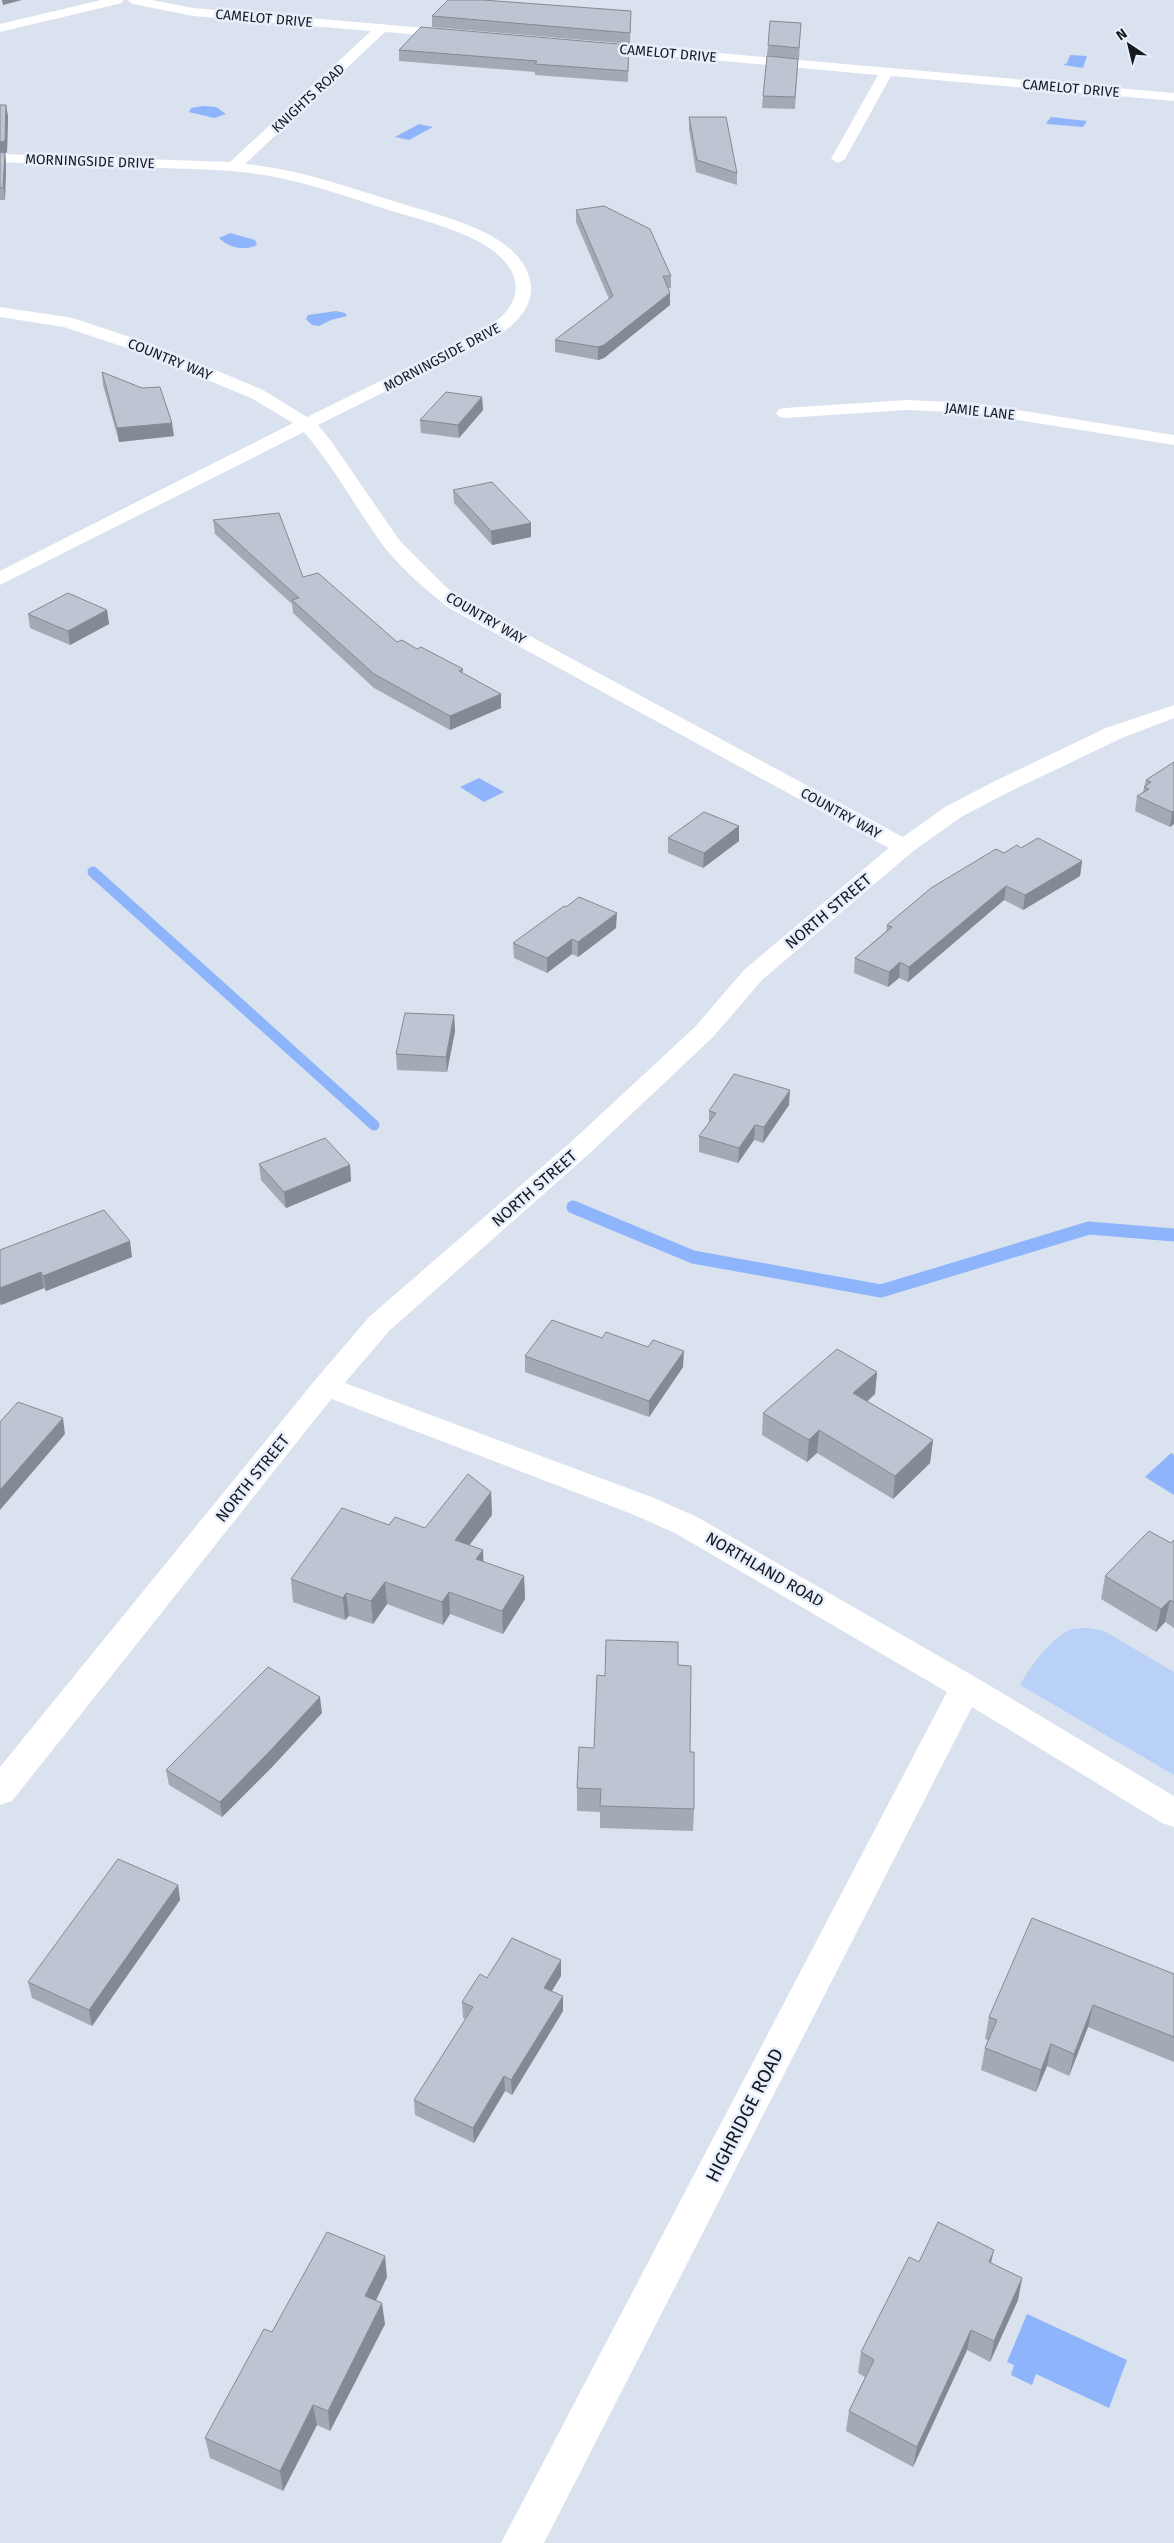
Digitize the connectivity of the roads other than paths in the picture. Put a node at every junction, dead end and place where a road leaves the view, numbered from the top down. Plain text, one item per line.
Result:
1 (116, 0) edge
2 (133, 0) edge
3 (0, 28) edge
4 (382, 28) junction
5 (468, 36) edge
6 (581, 46) edge
7 (887, 72) junction
8 (1174, 97) edge
9 (0, 158) edge
10 (838, 159) dead end
11 (233, 167) junction
12 (0, 312) edge
13 (785, 413) dead end
14 (307, 424) junction
15 (1174, 440) edge
16 (0, 579) edge
17 (1174, 711) edge
18 (904, 847) junction
19 (326, 1386) junction
20 (966, 1687) junction
21 (0, 1791) edge
22 (1174, 1813) edge
23 (522, 2543) edge

1 - 3 street
2 - 4 street, CAMELOT DRIVE
4 - 5 street, CAMELOT DRIVE
4 - 11 street, KNIGHTS ROAD
6 - 7 street, CAMELOT DRIVE
7 - 8 street, CAMELOT DRIVE
7 - 10 street
9 - 11 street, MORNINGSIDE DRIVE
11 - 14 street, MORNINGSIDE DRIVE
12 - 14 street, COUNTRY WAY
13 - 15 street, JAMIE LANE
14 - 16 street, MORNINGSIDE DRIVE
14 - 18 street, COUNTRY WAY
17 - 18 street, NORTH STREET
18 - 19 street, NORTH STREET
19 - 20 street, NORTHLAND ROAD
19 - 21 street, NORTH STREET
20 - 22 street, NORTHLAND ROAD
20 - 23 street, HIGHRIDGE ROAD

